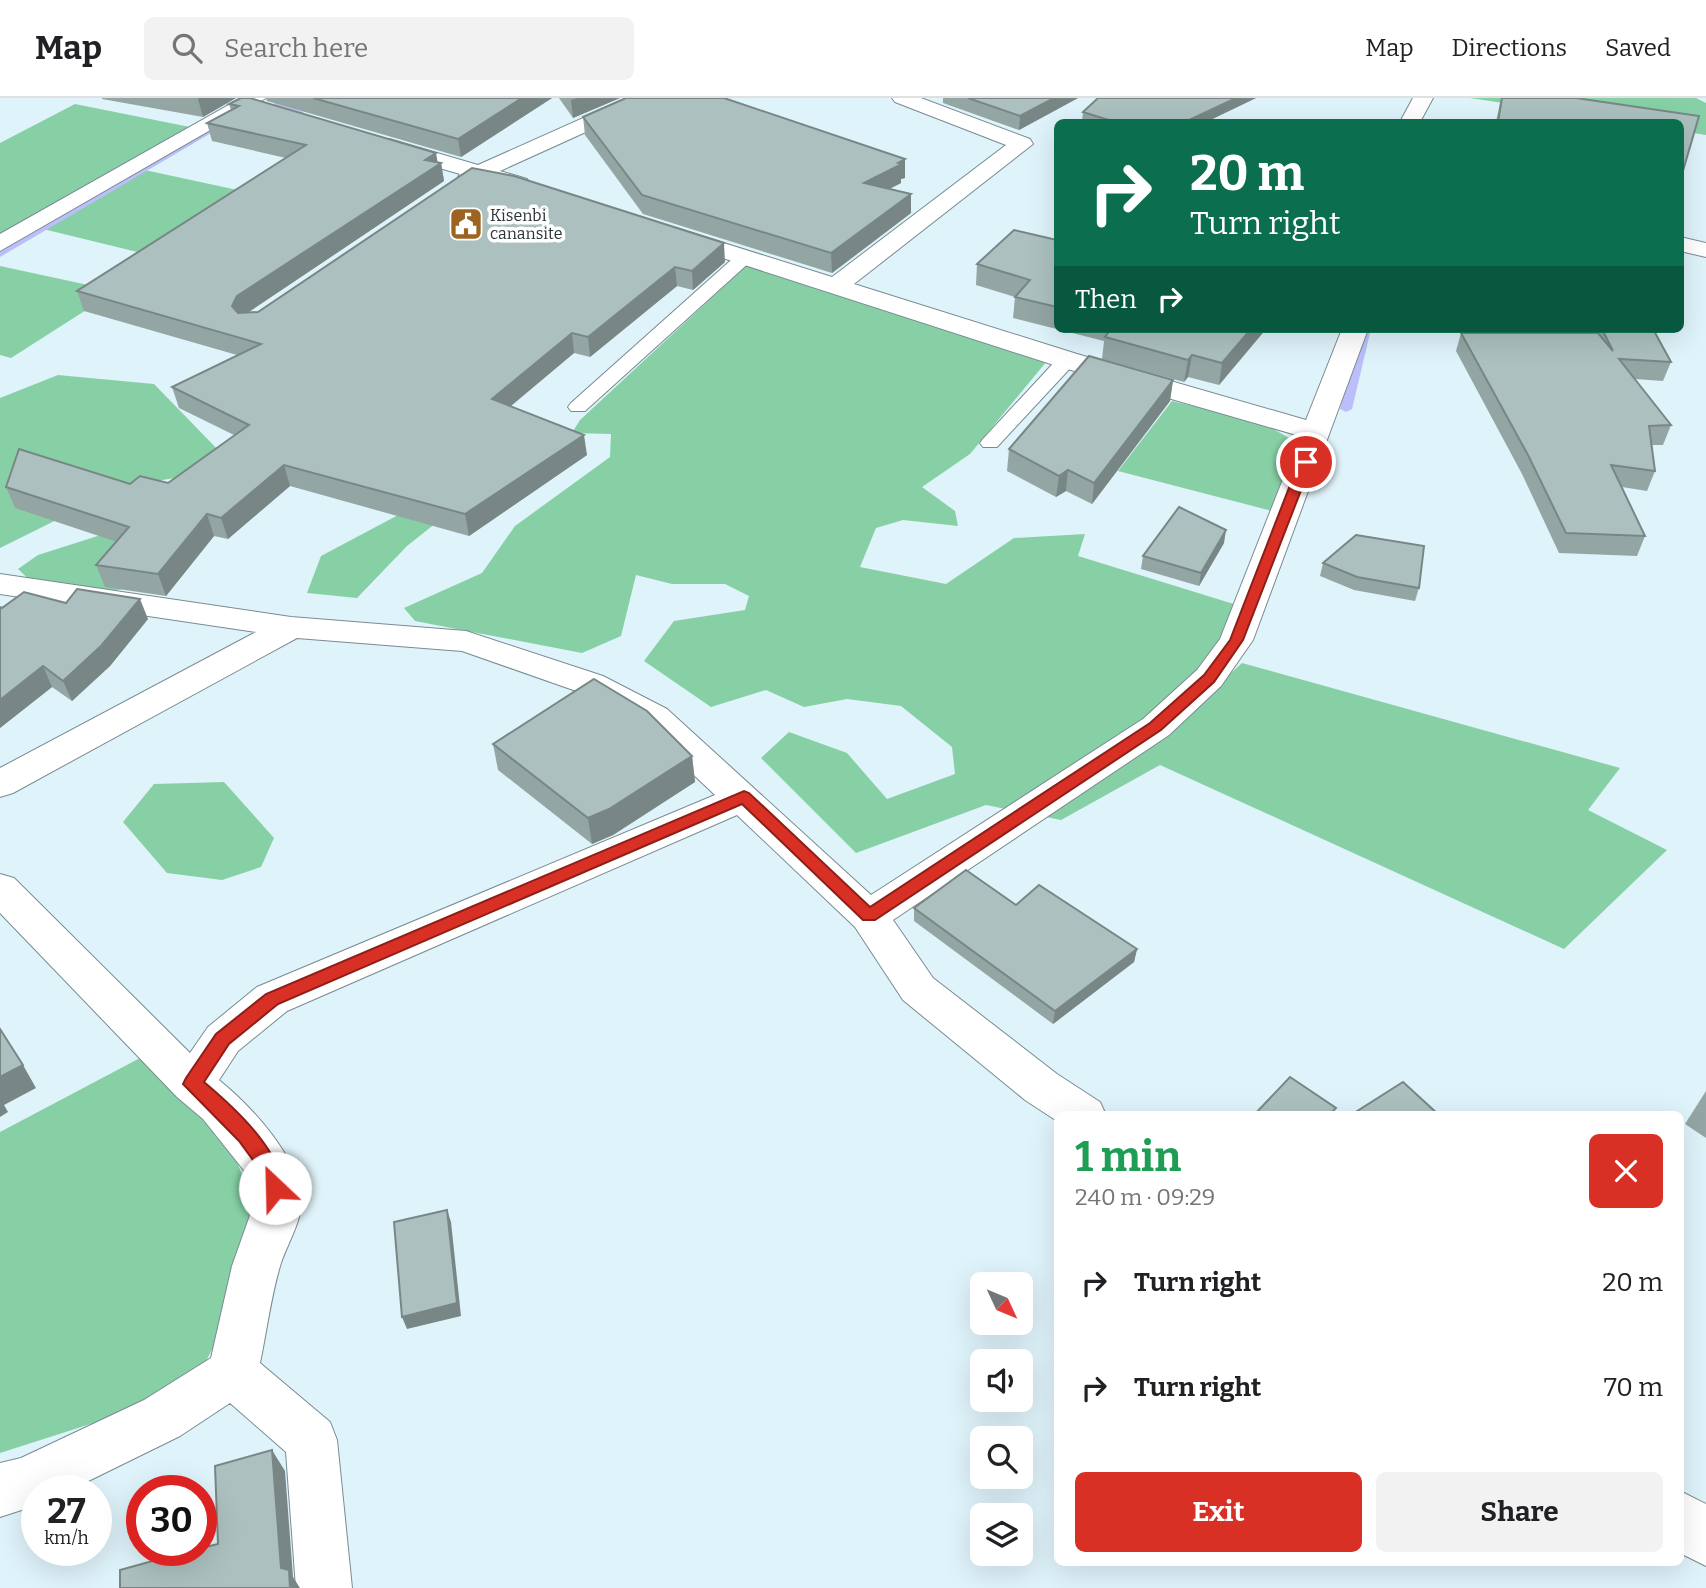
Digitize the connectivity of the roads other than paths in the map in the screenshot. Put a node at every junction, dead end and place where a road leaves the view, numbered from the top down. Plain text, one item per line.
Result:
1 (645, 98) edge
2 (902, 98) edge
3 (1423, 98) edge
4 (257, 105) edge
5 (1412, 119) edge
6 (361, 138) edge
7 (478, 172) junction
8 (545, 192) edge
9 (444, 194) edge
10 (651, 227) edge
11 (0, 244) edge
12 (1684, 245) edge
13 (1706, 250) edge
14 (745, 257) junction
15 (835, 286) junction
16 (1353, 333) edge
17 (1067, 360) junction
18 (578, 407) dead end
19 (1316, 432) junction
20 (990, 443) dead end
21 (0, 584) edge
22 (291, 627) junction
23 (0, 784) edge
24 (744, 797) junction
25 (0, 888) edge
26 (869, 915) junction
27 (192, 1084) junction
28 (1078, 1111) edge
29 (233, 1372) junction
30 (0, 1490) edge
31 (1684, 1521) edge
32 (1706, 1539) edge
33 (324, 1588) edge

1 - 7 street
2 - 15 street
3 - 5 street
4 - 11 street
6 - 7 street
7 - 8 street
7 - 9 street
10 - 14 street
12 - 13 street
14 - 15 street
14 - 18 lane
15 - 17 street
16 - 19 street
17 - 19 street
17 - 20 lane
19 - 26 street
21 - 22 street
22 - 23 street
22 - 24 street
24 - 26 street
24 - 27 street
25 - 27 street
26 - 28 street
27 - 29 street
29 - 30 street
29 - 33 street
31 - 32 street

